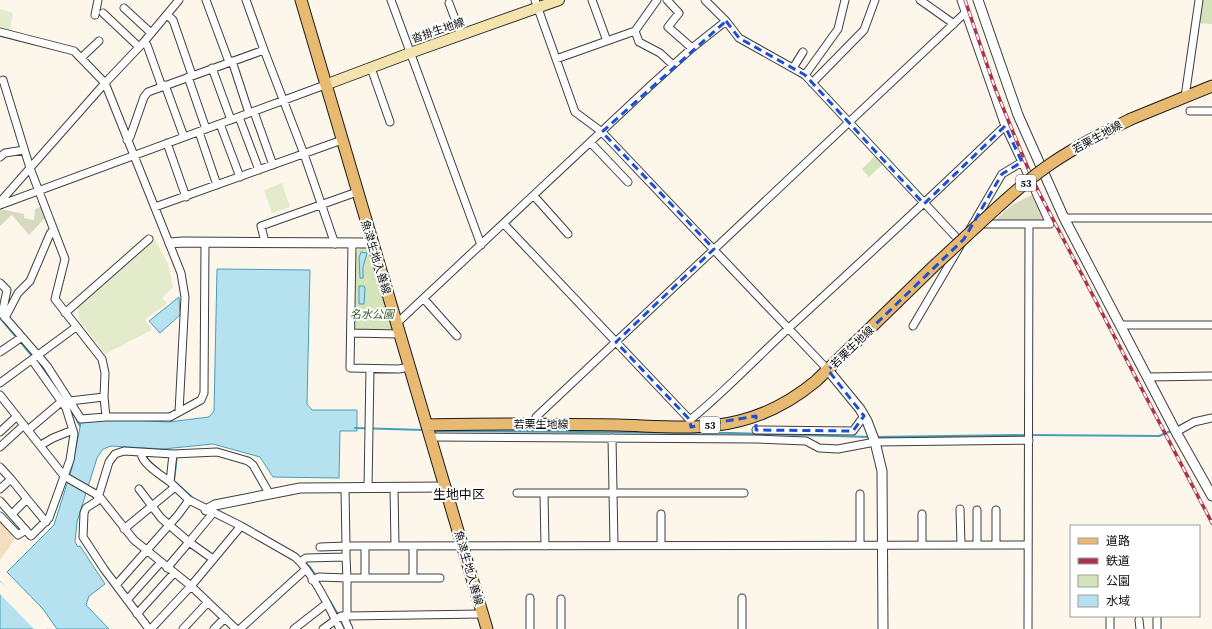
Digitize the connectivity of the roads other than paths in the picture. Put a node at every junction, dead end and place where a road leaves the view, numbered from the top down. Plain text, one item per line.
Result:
1 (98, 0) edge
2 (179, 0) edge
3 (206, 0) edge
4 (246, 0) edge
5 (302, 0) edge
6 (391, 0) edge
7 (559, 0) edge
8 (592, 0) edge
9 (657, 0) edge
10 (667, 0) edge
11 (705, 0) edge
12 (845, 0) edge
13 (875, 0) edge
14 (920, 0) edge
15 (961, 0) edge
16 (978, 0) edge
17 (1199, 0) edge
18 (449, 3) dead end
19 (537, 4) edge
20 (124, 8) dead end
21 (103, 13) dead end
22 (965, 13) junction
23 (95, 15) dead end
24 (167, 15) junction
25 (726, 21) junction
26 (954, 24) junction
27 (635, 31) junction
28 (0, 32) edge
29 (151, 33) junction
30 (461, 35) junction
31 (99, 41) dead end
32 (607, 41) junction
33 (141, 45) junction
34 (692, 48) junction
35 (264, 50) junction
36 (803, 52) dead end
37 (410, 53) junction
38 (81, 58) junction
39 (556, 59) junction
40 (230, 62) junction
41 (673, 65) junction
42 (212, 68) junction
43 (371, 68) junction
44 (792, 68) junction
45 (805, 75) junction
46 (190, 76) junction
47 (3, 80) dead end
48 (105, 83) junction
49 (812, 83) junction
50 (325, 85) junction
51 (164, 86) junction
52 (1212, 86) edge
53 (1185, 97) junction
54 (284, 101) junction
55 (1190, 111) dead end
56 (1212, 111) edge
57 (252, 112) junction
58 (239, 117) junction
59 (231, 120) junction
60 (390, 122) dead end
61 (849, 123) junction
62 (220, 124) junction
63 (1005, 126) junction
64 (202, 130) junction
65 (602, 132) junction
66 (184, 137) junction
67 (127, 140) junction
68 (342, 140) junction
69 (590, 142) junction
70 (167, 143) junction
71 (24, 150) junction
72 (304, 154) junction
73 (134, 156) junction
74 (0, 157) edge
75 (1022, 162) junction
76 (273, 165) junction
77 (30, 168) junction
78 (259, 170) junction
79 (240, 177) junction
80 (628, 182) dead end
81 (217, 185) junction
82 (39, 191) junction
83 (357, 192) junction
84 (186, 196) junction
85 (534, 196) junction
86 (0, 202) edge
87 (322, 204) junction
88 (924, 204) junction
89 (0, 206) edge
90 (155, 207) junction
91 (1064, 218) junction
92 (1212, 218) edge
93 (504, 224) junction
94 (973, 224) junction
95 (1029, 225) junction
96 (53, 230) junction
97 (568, 234) dead end
98 (955, 236) dead end
99 (149, 239) dead end
100 (206, 242) junction
101 (266, 242) junction
102 (170, 243) junction
103 (372, 243) junction
104 (335, 244) junction
105 (352, 244) junction
106 (481, 245) junction
107 (714, 249) junction
108 (0, 283) edge
109 (424, 299) junction
110 (65, 313) junction
111 (2, 315) edge
112 (1121, 325) junction
113 (1212, 325) edge
114 (913, 326) dead end
115 (76, 327) junction
116 (398, 329) junction
117 (788, 329) junction
118 (351, 334) junction
119 (457, 336) dead end
120 (22, 337) junction
121 (616, 342) junction
122 (0, 352) edge
123 (38, 355) junction
124 (32, 360) junction
125 (410, 367) junction
126 (370, 369) junction
127 (828, 370) junction
128 (1212, 376) edge
129 (1148, 377) junction
130 (0, 383) edge
131 (0, 395) edge
132 (104, 397) junction
133 (70, 401) junction
134 (61, 402) junction
135 (179, 412) junction
136 (17, 416) junction
137 (755, 416) junction
138 (864, 416) junction
139 (106, 417) junction
140 (1212, 418) edge
141 (535, 424) junction
142 (691, 424) junction
143 (427, 425) junction
144 (26, 427) junction
145 (73, 430) junction
146 (756, 430) junction
147 (0, 432) edge
148 (1176, 432) junction
149 (431, 437) junction
150 (612, 438) junction
151 (756, 439) junction
152 (1029, 440) junction
153 (876, 442) junction
154 (41, 445) junction
155 (0, 447) edge
156 (142, 453) junction
157 (172, 454) junction
158 (0, 467) edge
159 (66, 477) junction
160 (11, 479) junction
161 (172, 485) junction
162 (446, 487) junction
163 (345, 488) junction
164 (368, 488) junction
165 (394, 488) junction
166 (0, 489) edge
167 (138, 489) dead end
168 (1211, 492) edge
169 (269, 493) junction
170 (517, 493) dead end
171 (544, 493) junction
172 (612, 493) junction
173 (744, 493) dead end
174 (98, 494) junction
175 (860, 494) dead end
176 (27, 499) junction
177 (189, 500) junction
178 (0, 501) edge
179 (151, 507) junction
180 (960, 509) dead end
181 (977, 510) dead end
182 (996, 510) dead end
183 (210, 511) junction
184 (12, 514) junction
185 (661, 514) dead end
186 (922, 514) dead end
187 (0, 516) edge
188 (46, 522) junction
189 (169, 525) junction
190 (240, 526) junction
191 (124, 529) junction
192 (26, 530) junction
193 (189, 542) junction
194 (661, 545) junction
195 (860, 545) junction
196 (883, 545) junction
197 (922, 545) junction
198 (961, 545) junction
199 (977, 545) junction
200 (996, 545) junction
201 (1028, 545) junction
202 (346, 546) junction
203 (366, 546) junction
204 (395, 546) junction
205 (413, 546) junction
206 (463, 546) junction
207 (544, 546) junction
208 (614, 546) junction
209 (320, 547) dead end
210 (146, 550) junction
211 (346, 557) junction
212 (213, 560) junction
213 (161, 562) junction
214 (300, 562) junction
215 (167, 568) junction
216 (305, 570) junction
217 (174, 573) junction
218 (346, 578) junction
219 (365, 578) junction
220 (413, 578) junction
221 (440, 578) dead end
222 (312, 580) junction
223 (117, 584) junction
224 (191, 586) junction
225 (530, 598) dead end
226 (742, 598) dead end
227 (561, 599) dead end
228 (128, 600) junction
229 (208, 602) junction
230 (326, 604) junction
231 (137, 614) junction
232 (482, 614) junction
233 (345, 616) junction
234 (1110, 617) edge
235 (1157, 617) edge
236 (225, 618) junction
237 (335, 620) junction
238 (1139, 620) dead end
239 (150, 629) edge
240 (183, 629) edge
241 (214, 629) edge
242 (236, 629) edge
243 (240, 629) edge
244 (294, 629) edge
245 (323, 629) edge
246 (340, 629) edge
247 (349, 629) edge
248 (487, 629) edge
249 (530, 629) edge
250 (561, 629) edge
251 (742, 629) edge
252 (883, 629) edge
253 (1028, 629) edge
254 (1110, 629) edge
255 (1140, 629) edge
256 (1157, 629) edge

1 - 23 street
2 - 24 street
3 - 40 street
4 - 35 street
5 - 50 main road, 魚津生地入善線
6 - 37 street
7 - 19 main road, 沓掛生地線
8 - 32 street
9 - 27 street
10 - 34 street
11 - 25 street
12 - 45 street
13 - 49 street
14 - 26 street
15 - 22 street
16 - 91 street
17 - 53 street
18 - 30 street
19 - 30 main road, 沓掛生地線
19 - 39 street
20 - 29 street
21 - 33 street
22 - 26 street
22 - 63 street
24 - 29 street
24 - 46 street
25 - 34 street
25 - 44 street
26 - 61 street
27 - 32 street
27 - 41 street
28 - 38 street
29 - 33 street
30 - 37 main road, 沓掛生地線
31 - 38 street
32 - 39 street
33 - 48 street
33 - 51 street
34 - 41 street
35 - 40 street
35 - 54 street
36 - 44 street
37 - 43 main road, 沓掛生地線
37 - 106 street
38 - 48 street
39 - 65 street
40 - 42 street
40 - 57 street
41 - 65 street
42 - 46 street
42 - 59 street
43 - 50 main road, 沓掛生地線
43 - 60 street
44 - 45 street
45 - 49 street
46 - 51 street
46 - 64 street
47 - 71 street
48 - 67 street
48 - 77 street
49 - 61 street
50 - 54 street
50 - 68 main road, 魚津生地入善線
51 - 66 street
51 - 67 street
52 - 53 main road, 若栗生地線 / 53
53 - 127 main road, 若栗生地線 / 53, bridge
54 - 57 street
54 - 72 street
55 - 56 street
57 - 58 street
57 - 76 street
58 - 59 street
58 - 78 street
59 - 62 street
61 - 88 street
61 - 107 street
62 - 64 street
62 - 79 street
63 - 75 street
63 - 88 street
64 - 66 street
64 - 81 street
65 - 69 street
65 - 107 street
66 - 70 street
67 - 73 street
68 - 72 street
68 - 83 main road, 魚津生地入善線
69 - 80 street
69 - 85 street
70 - 73 street
70 - 84 street
71 - 74 street
71 - 77 street
72 - 76 street
72 - 87 street
73 - 82 street
73 - 90 street
75 - 94 street
75 - 95 street
76 - 78 street
77 - 82 street
77 - 86 street
78 - 79 street
79 - 81 street
81 - 84 street
82 - 89 street
82 - 96 street
83 - 87 street
83 - 103 main road, 魚津生地入善線
84 - 90 street
85 - 93 street
85 - 97 street
87 - 101 street
87 - 104 street
88 - 98 street
88 - 117 street
90 - 102 street
91 - 92 street
91 - 112 street
93 - 106 street
93 - 121 street
94 - 95 street
94 - 114 street
95 - 152 street
96 - 110 street
96 - 111 street
99 - 110 street
100 - 101 street
100 - 102 street
100 - 135 street
101 - 104 street
102 - 135 street
103 - 105 street
103 - 116 main road, 魚津生地入善線
104 - 105 street
105 - 118 street
106 - 109 street
107 - 117 street
107 - 121 street
108 - 111 street
109 - 116 street
109 - 119 street
110 - 115 street
111 - 120 street
112 - 113 street
112 - 129 street
115 - 123 street
115 - 132 street
116 - 118 street
116 - 125 main road, 魚津生地入善線
117 - 127 street
117 - 142 street
118 - 126 street
120 - 122 street
120 - 123 street
121 - 141 street
121 - 142 street
123 - 124 street
123 - 133 street
124 - 130 street
124 - 134 street
125 - 126 street
125 - 143 main road, 魚津生地入善線
126 - 164 street
127 - 137 main road, 若栗生地線 / 53
127 - 138 street
128 - 129 street
129 - 148 street
131 - 136 street
132 - 133 street
132 - 139 street
133 - 134 street
133 - 139 street
134 - 144 street
134 - 145 street
135 - 139 street
136 - 144 street
136 - 147 street
137 - 142 main road, 若栗生地線 / 53
137 - 146 street
138 - 146 street
138 - 153 street
140 - 148 street
141 - 142 main road, 若栗生地線 / 53
141 - 143 main road, 若栗生地線 / 53
143 - 149 main road, 魚津生地入善線
144 - 154 street
144 - 155 street
145 - 154 street
145 - 159 street
146 - 151 street
148 - 168 street
149 - 150 street
149 - 162 main road, 魚津生地入善線
150 - 151 street
150 - 172 street
151 - 153 street
152 - 153 street
152 - 201 street
153 - 196 street
154 - 159 street
156 - 157 street
156 - 161 street
156 - 174 street
157 - 161 street
157 - 169 street
158 - 160 street
159 - 174 street
159 - 188 street
160 - 166 street
160 - 176 street
161 - 177 street
161 - 179 street
162 - 165 street
162 - 206 main road, 魚津生地入善線
163 - 164 street
163 - 169 street
163 - 202 street
164 - 165 street
165 - 204 street
167 - 179 street
169 - 183 street
170 - 171 street
171 - 172 street
171 - 207 street
172 - 173 street
172 - 208 street
174 - 191 street
174 - 223 street
175 - 195 street
176 - 184 street
176 - 188 street
177 - 183 street
177 - 189 street
178 - 184 street
179 - 189 street
179 - 191 street
180 - 198 street
181 - 199 street
182 - 200 street
183 - 190 street
183 - 193 street
184 - 192 street
185 - 194 street
186 - 197 street
187 - 192 street
188 - 192 street
189 - 193 street
189 - 210 street
190 - 212 street
190 - 214 street
191 - 210 street
193 - 212 street
193 - 215 street
194 - 195 street
194 - 208 street
195 - 196 street
196 - 197 street
196 - 252 street
197 - 198 street
198 - 199 street
199 - 200 street
200 - 201 street
201 - 253 street
202 - 203 street
202 - 209 street
202 - 211 street
203 - 204 street
203 - 219 street
204 - 205 street
205 - 206 street
205 - 220 street
206 - 207 street
206 - 232 main road, 魚津生地入善線
207 - 208 street
210 - 213 street
210 - 223 street
211 - 214 street
211 - 218 street
212 - 224 street
213 - 215 street
213 - 228 street
214 - 216 street
215 - 217 street
216 - 222 street
216 - 243 street
217 - 224 street
217 - 231 street
218 - 219 street
218 - 222 street
218 - 233 street
219 - 220 street
220 - 221 street
222 - 230 street
223 - 228 street
224 - 229 street
224 - 239 street
225 - 249 street
226 - 251 street
227 - 250 street
228 - 231 street
229 - 236 street
229 - 240 street
230 - 237 street
230 - 244 street
231 - 239 street
232 - 233 street
232 - 248 main road, 魚津生地入善線
233 - 237 street
233 - 247 street
234 - 254 street
235 - 256 street
236 - 241 street
236 - 242 street
237 - 245 street
237 - 246 street
238 - 255 street

